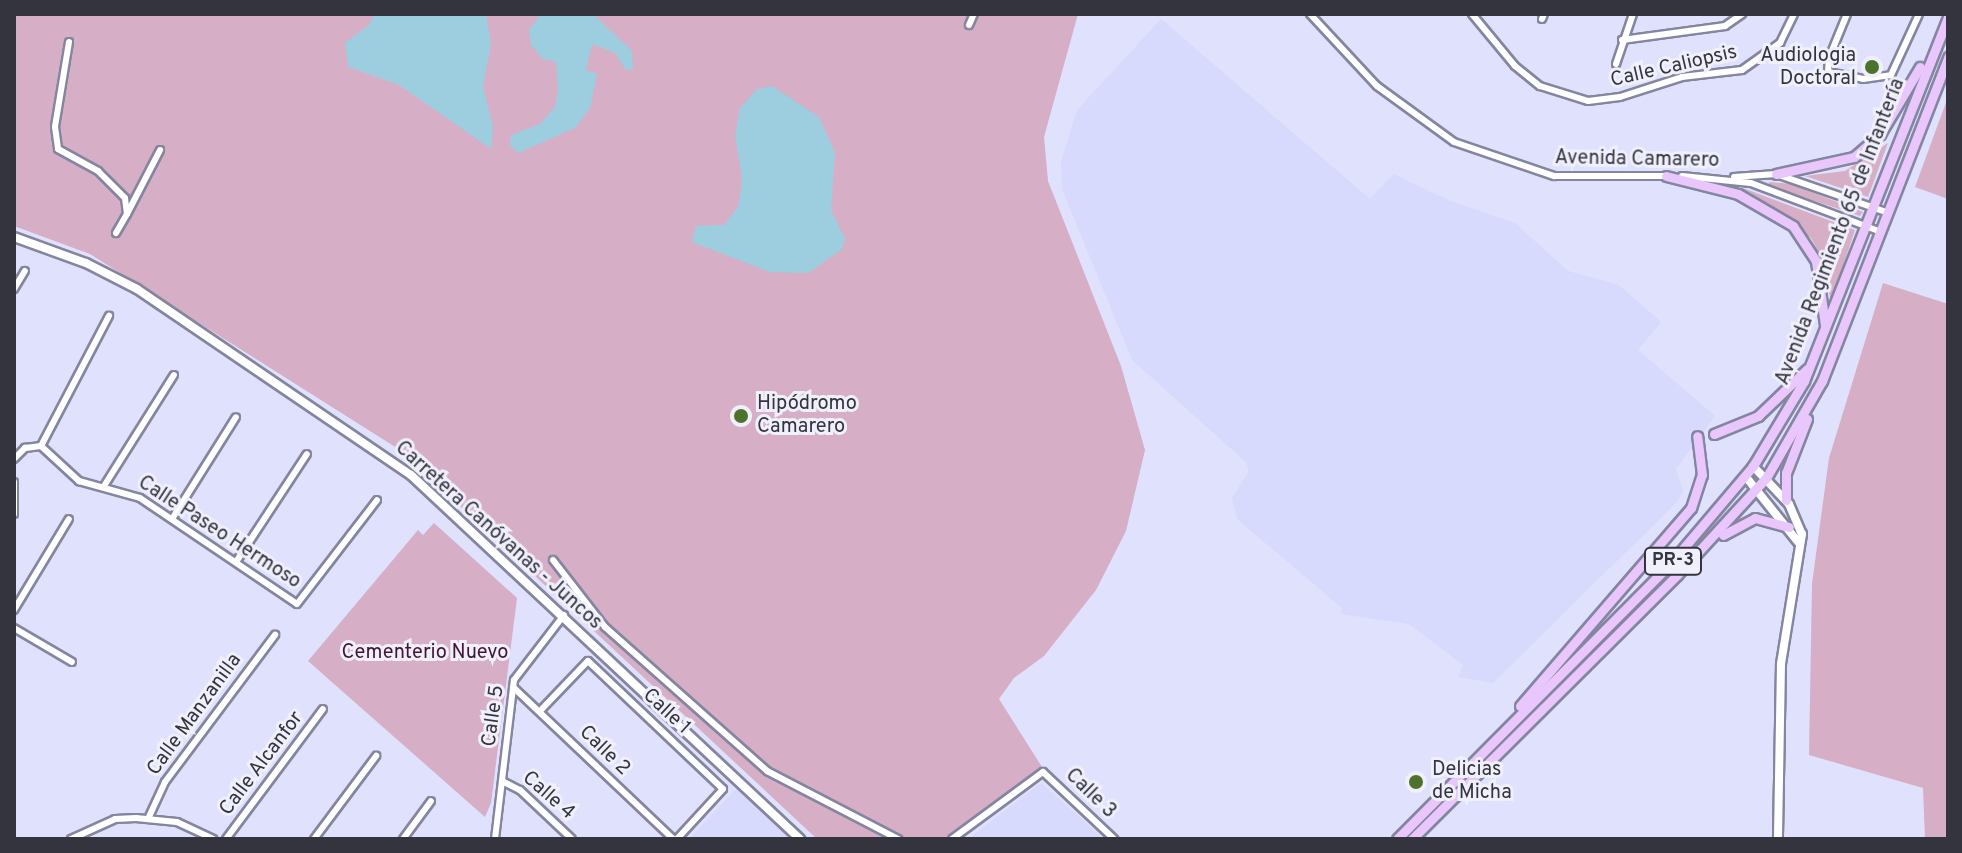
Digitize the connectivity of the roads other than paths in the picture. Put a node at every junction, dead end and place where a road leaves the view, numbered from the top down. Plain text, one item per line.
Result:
1 (974, 14) edge
2 (1310, 14) edge
3 (1472, 14) edge
4 (1633, 14) edge
5 (1742, 14) edge
6 (1794, 14) edge
7 (1847, 14) edge
8 (1919, 14) edge
9 (1948, 17) edge
10 (969, 25) dead end
11 (1622, 40) junction
12 (69, 42) dead end
13 (1933, 49) junction
14 (1948, 57) edge
15 (1616, 64) dead end
16 (160, 150) dead end
17 (1776, 174) junction
18 (1666, 176) junction
19 (1730, 178) junction
20 (1871, 206) junction
21 (1886, 212) junction
22 (127, 214) junction
23 (1863, 225) junction
24 (1879, 231) junction
25 (116, 233) dead end
26 (14, 237) edge
27 (25, 271) dead end
28 (14, 289) edge
29 (109, 316) dead end
30 (1826, 329) junction
31 (1812, 363) junction
32 (174, 375) dead end
33 (1814, 398) junction
34 (236, 417) dead end
35 (1714, 434) dead end
36 (1697, 436) dead end
37 (41, 446) junction
38 (307, 454) dead end
39 (14, 459) edge
40 (1753, 466) junction
41 (1746, 477) junction
42 (1766, 478) junction
43 (14, 482) edge
44 (104, 486) junction
45 (1758, 488) junction
46 (377, 500) dead end
47 (1786, 500) junction
48 (14, 514) edge
49 (69, 519) dead end
50 (172, 519) junction
51 (1789, 527) junction
52 (1798, 542) junction
53 (1701, 551) junction
54 (553, 560) dead end
55 (236, 562) junction
56 (14, 610) edge
57 (564, 615) junction
58 (14, 628) edge
59 (275, 635) dead end
60 (72, 662) dead end
61 (513, 687) junction
62 (323, 709) dead end
63 (540, 711) junction
64 (1498, 734) junction
65 (376, 756) dead end
66 (502, 781) junction
67 (431, 801) dead end
68 (148, 819) junction
69 (71, 839) edge
70 (213, 839) edge
71 (226, 839) edge
72 (314, 839) edge
73 (403, 839) edge
74 (495, 839) edge
75 (572, 839) edge
76 (675, 839) edge
77 (800, 839) edge
78 (898, 839) edge
79 (952, 839) edge
80 (1114, 839) edge
81 (1397, 839) edge
82 (1412, 839) edge
83 (1778, 839) edge

1 - 10 street
2 - 18 street, Avenida Camarero
3 - 6 street, Calle Caliopsis
4 - 11 street
5 - 11 street
7 - 8 street
9 - 13 main road, Avenida Regimiento 65 de Infantería / PR-3
11 - 15 street
12 - 22 street
13 - 17 main road
13 - 20 main road, Avenida Regimiento 65 de Infantería / PR-3
14 - 21 main road, Avenida Regimiento 65 de Infantería / PR-3
16 - 22 street
17 - 19 street, Avenida Camarero
17 - 20 street, Avenida Camarero
18 - 19 street, Avenida Camarero
18 - 30 main road
19 - 23 street, Avenida Camarero
20 - 21 street, Avenida Camarero
20 - 23 main road, Avenida Regimiento 65 de Infantería / PR-3
21 - 24 main road, Avenida Regimiento 65 de Infantería / PR-3
22 - 25 street
23 - 24 street, Avenida Camarero
23 - 30 main road, Avenida Regimiento 65 de Infantería / PR-3
24 - 33 main road, Avenida Regimiento 65 de Infantería / PR-3
26 - 57 main road, Carretera Canóvanas - Juncos
27 - 28 street
29 - 37 street
30 - 31 main road, Avenida Regimiento 65 de Infantería / PR-3
31 - 35 main road
31 - 40 main road, Avenida Regimiento 65 de Infantería / PR-3
32 - 44 street
33 - 42 main road, Avenida Regimiento 65 de Infantería / PR-3
33 - 47 main road
34 - 50 street
36 - 64 main road
37 - 39 street
37 - 44 street, Calle Paseo Hermoso
38 - 55 street
40 - 41 main road, Avenida Regimiento 65 de Infantería / PR-3
40 - 42 main road
41 - 45 main road
41 - 64 main road, Avenida Regimiento 65 de Infantería / PR-3
42 - 45 main road, Avenida Regimiento 65 de Infantería / PR-3
42 - 47 main road
43 - 48 street
44 - 50 street, Calle Paseo Hermoso
45 - 51 main road
45 - 53 main road, Avenida Regimiento 65 de Infantería / PR-3
46 - 55 street, Calle Paseo Hermoso
47 - 52 main road
49 - 56 street
50 - 55 street, Calle Paseo Hermoso
51 - 52 main road
51 - 53 main road
52 - 83 main road
53 - 82 main road, Avenida Regimiento 65 de Infantería / PR-3
54 - 78 street
57 - 61 street, Calle 5
57 - 77 main road, Carretera Canóvanas - Juncos
58 - 60 street
59 - 68 street, Calle Manzanilla
61 - 63 street, Calle 2
61 - 66 street, Calle 5
62 - 71 street, Calle Alcanfor
63 - 76 street, Calle 2
63 - 76 street, Calle 1
64 - 81 main road, Avenida Regimiento 65 de Infantería / PR-3
65 - 72 street
66 - 74 street, Calle 5
66 - 75 street, Calle 4
67 - 73 street
68 - 69 street
68 - 70 street
79 - 80 street, Calle 3

